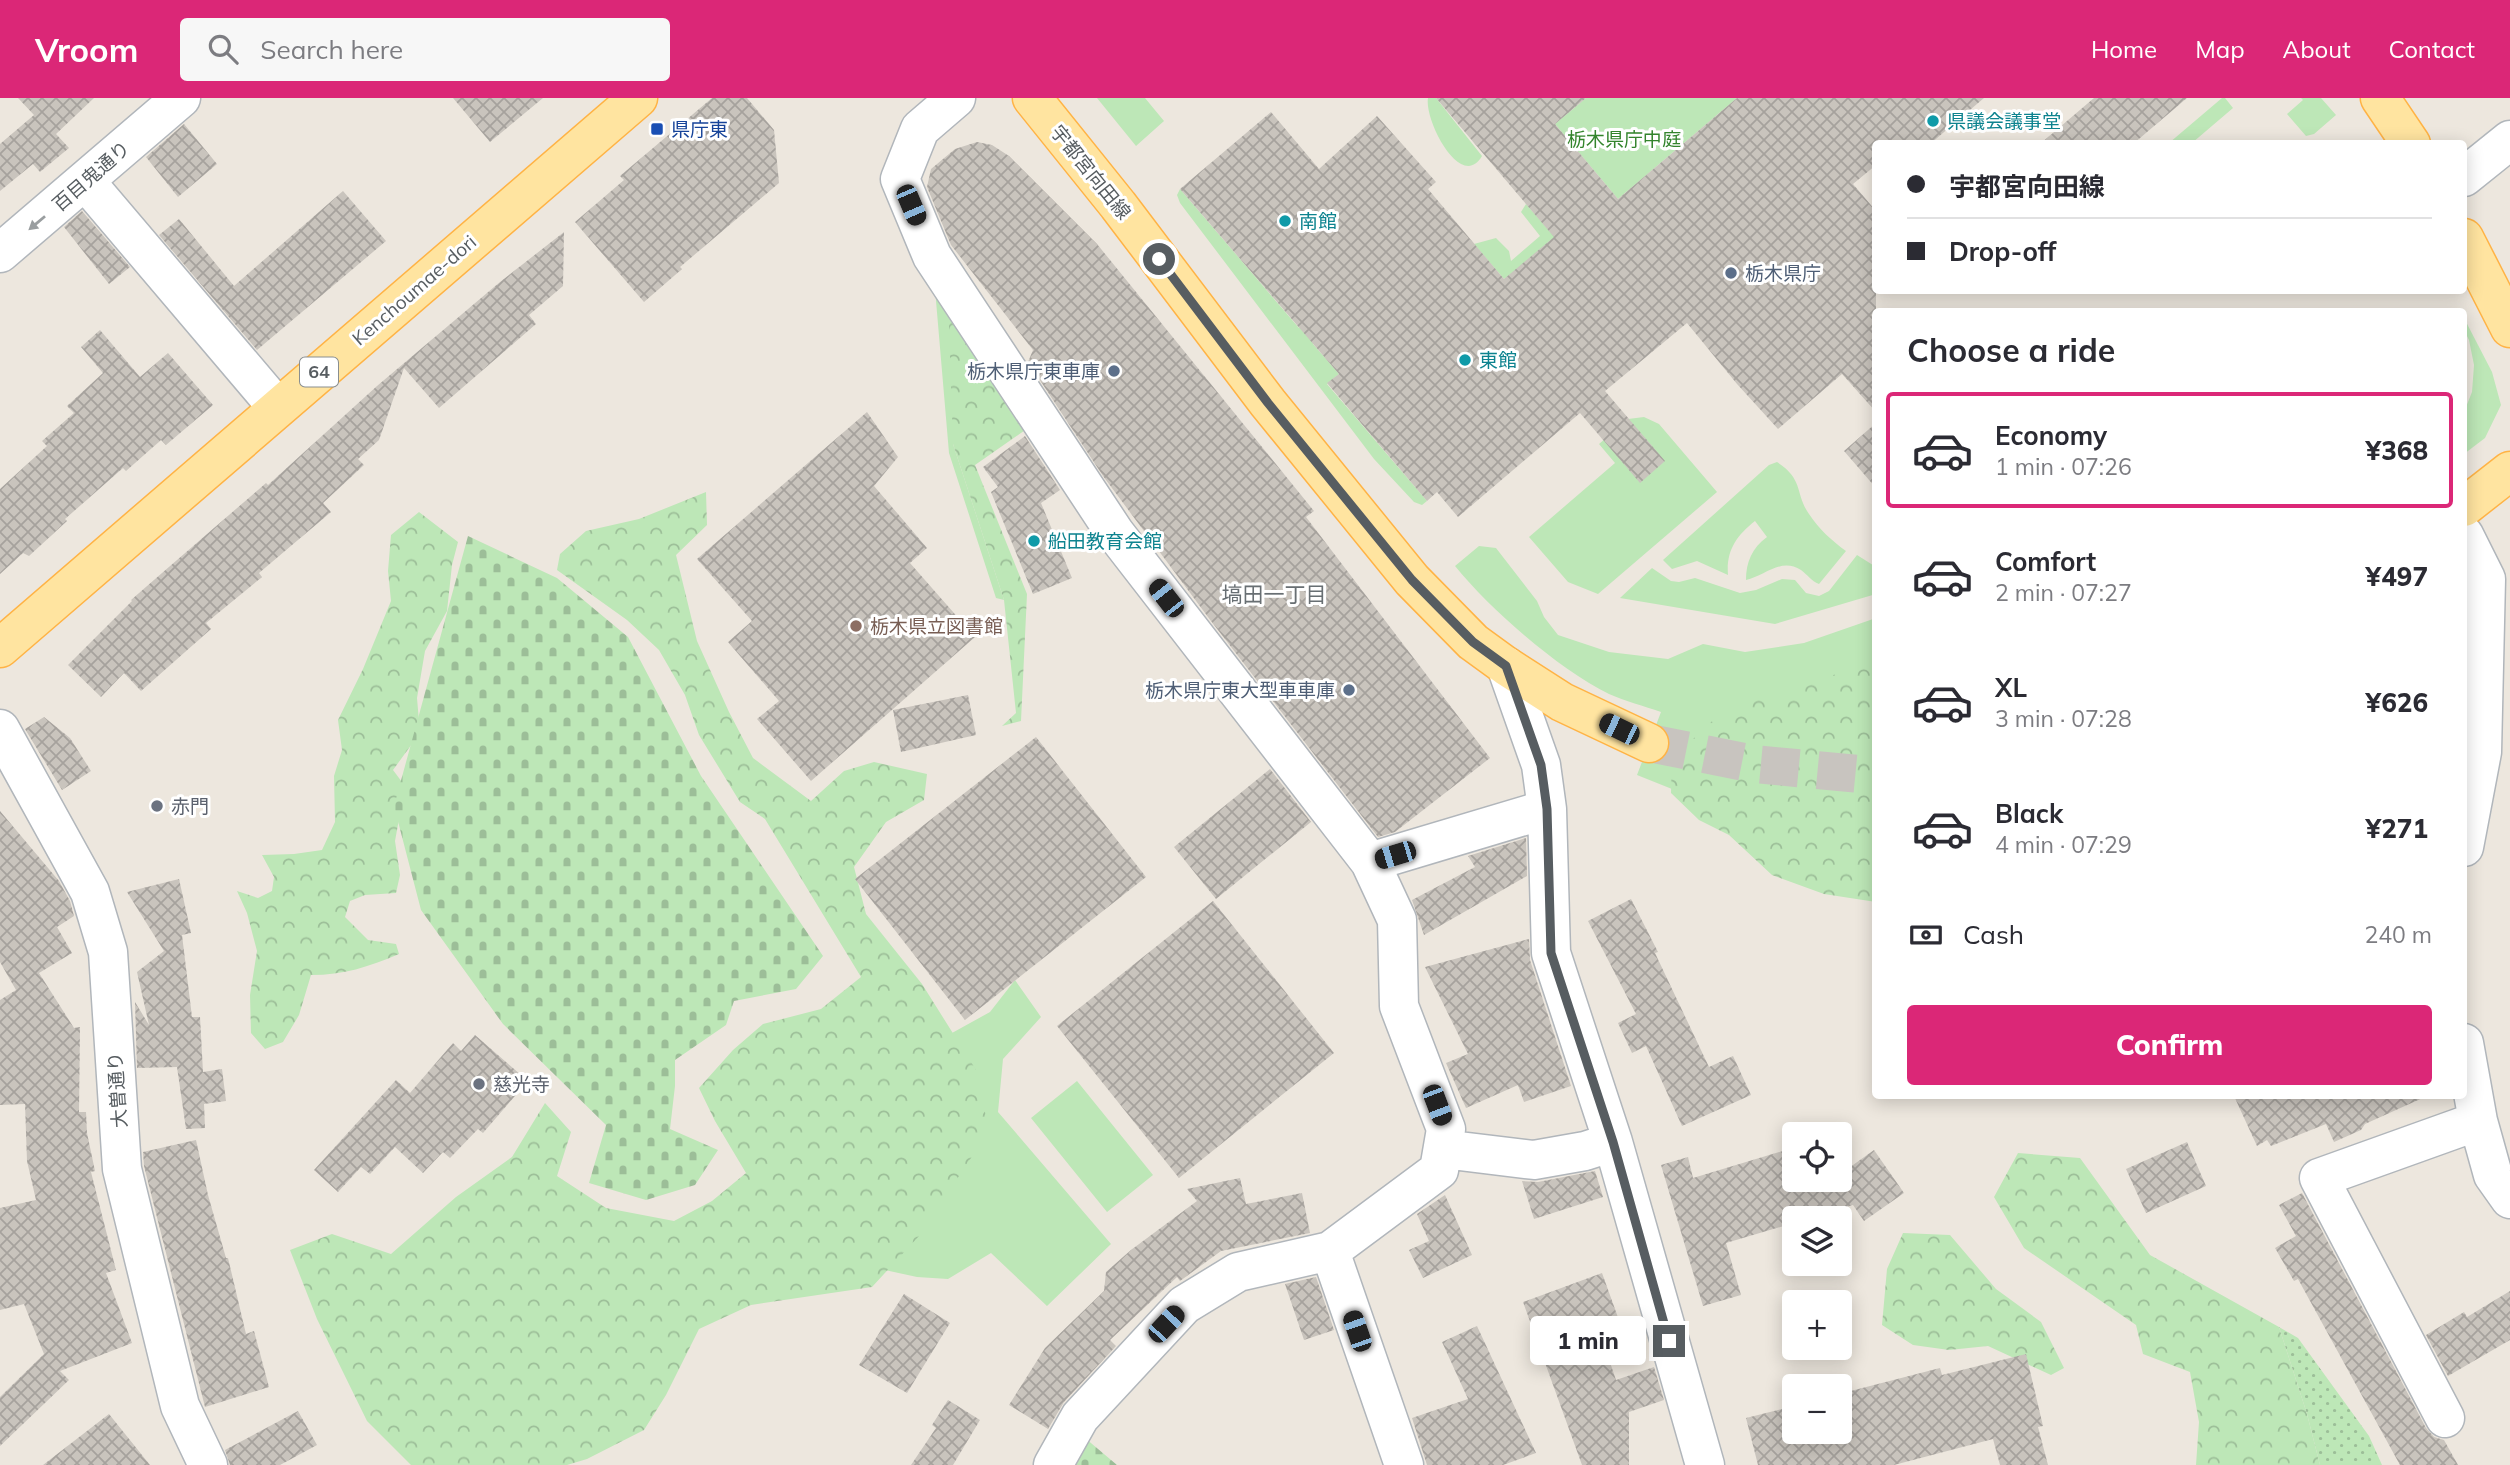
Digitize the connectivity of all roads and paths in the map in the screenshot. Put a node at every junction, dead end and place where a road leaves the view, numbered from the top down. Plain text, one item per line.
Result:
1 (181, 98) edge
2 (638, 98) edge
3 (956, 98) edge
4 (1031, 98) edge
5 (2380, 98) edge
6 (2408, 140) edge
7 (2510, 140) edge
8 (2467, 175) edge
9 (86, 182) junction
10 (2467, 244) edge
11 (0, 254) edge
12 (2510, 328) edge
13 (278, 407) junction
14 (2510, 471) edge
15 (2467, 505) edge
16 (2467, 541) edge
17 (0, 648) edge
18 (1506, 666) junction
19 (0, 729) edge
20 (1649, 743) tunnel mouth
21 (1547, 809) junction
22 (2467, 831) edge
23 (1370, 862) junction
24 (2467, 1059) edge
25 (2478, 1121) junction
26 (1613, 1142) junction
27 (1443, 1149) junction
28 (2510, 1199) edge
29 (1330, 1251) junction
30 (2445, 1418) dead end
31 (1393, 1455) edge
32 (208, 1465) edge
33 (1053, 1465) edge
34 (1704, 1465) edge

1 - 9 street, 百目鬼通り
2 - 13 main road, Kenchoumae-dori / 64
3 - 23 street
4 - 18 main road, 宇都宮向田線
5 - 6 main road
7 - 8 street
9 -> 11 street, 百目鬼通り
9 - 13 street
10 - 12 main road
13 - 17 main road, Kenchoumae-dori / 64
14 - 15 main road
16 - 22 street
18 - 20 main road, 宇都宮向田線
18 - 21 street
19 - 32 street, 大曽通り
21 - 23 street
21 - 26 street
23 - 27 street
24 - 25 street
25 - 28 street
25 - 30 street
26 - 27 street
26 - 34 street
27 - 29 street
29 - 31 street
29 - 33 street

